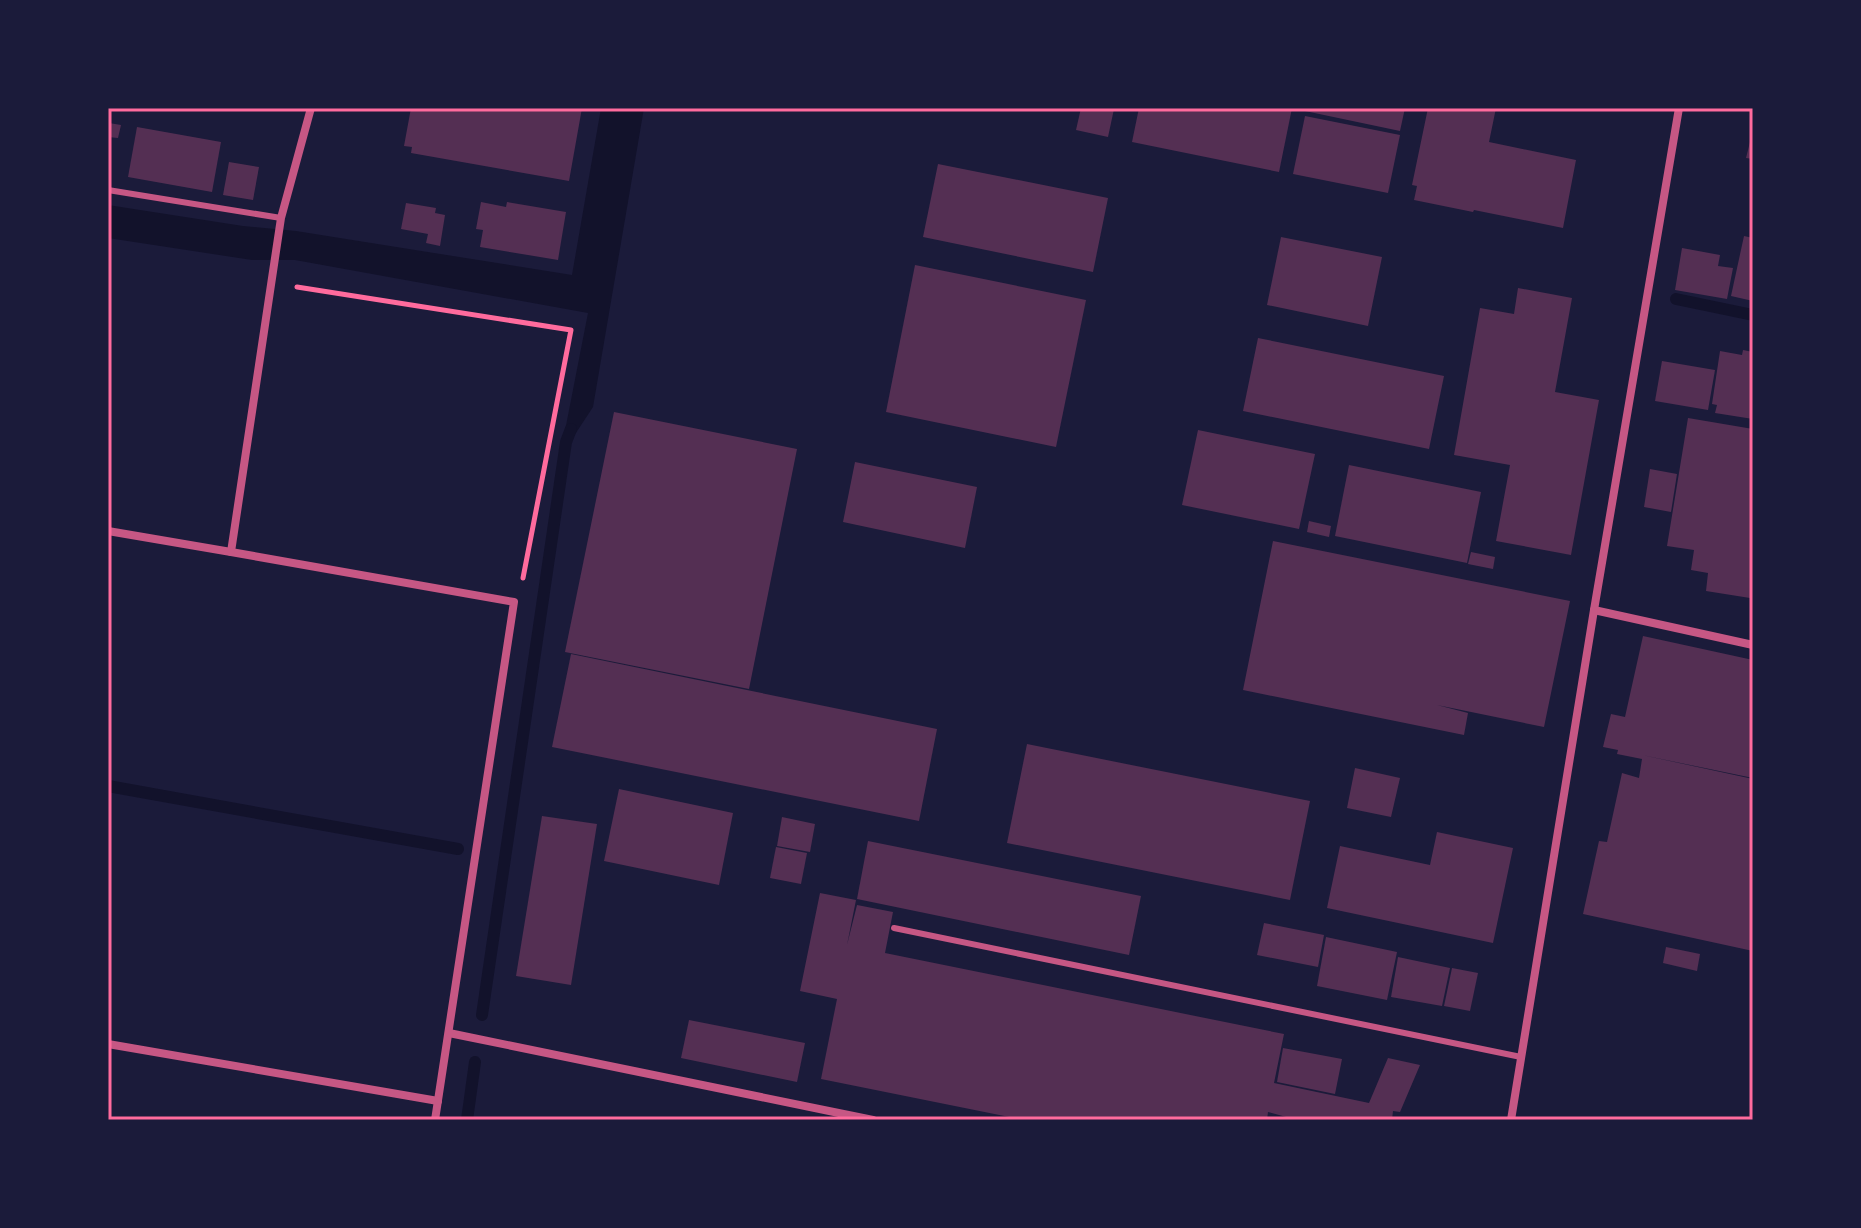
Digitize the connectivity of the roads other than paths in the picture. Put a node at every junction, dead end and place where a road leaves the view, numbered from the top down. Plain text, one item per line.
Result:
1 (311, 108) edge
2 (1679, 108) edge
3 (108, 190) edge
4 (281, 220) junction
5 (108, 531) edge
6 (231, 552) junction
7 (1594, 610) junction
8 (1753, 645) edge
9 (894, 928) dead end
10 (449, 1033) junction
11 (108, 1044) edge
12 (1521, 1057) junction
13 (438, 1101) junction
14 (435, 1120) edge
15 (873, 1120) edge
16 (1511, 1120) edge

1 - 4 street
2 - 7 street
3 - 4 lane
4 - 6 street
5 - 6 street
6 - 10 street
7 - 8 street
7 - 12 street
9 - 12 lane
10 - 13 street
10 - 15 street
11 - 13 street
12 - 16 street
13 - 14 street

